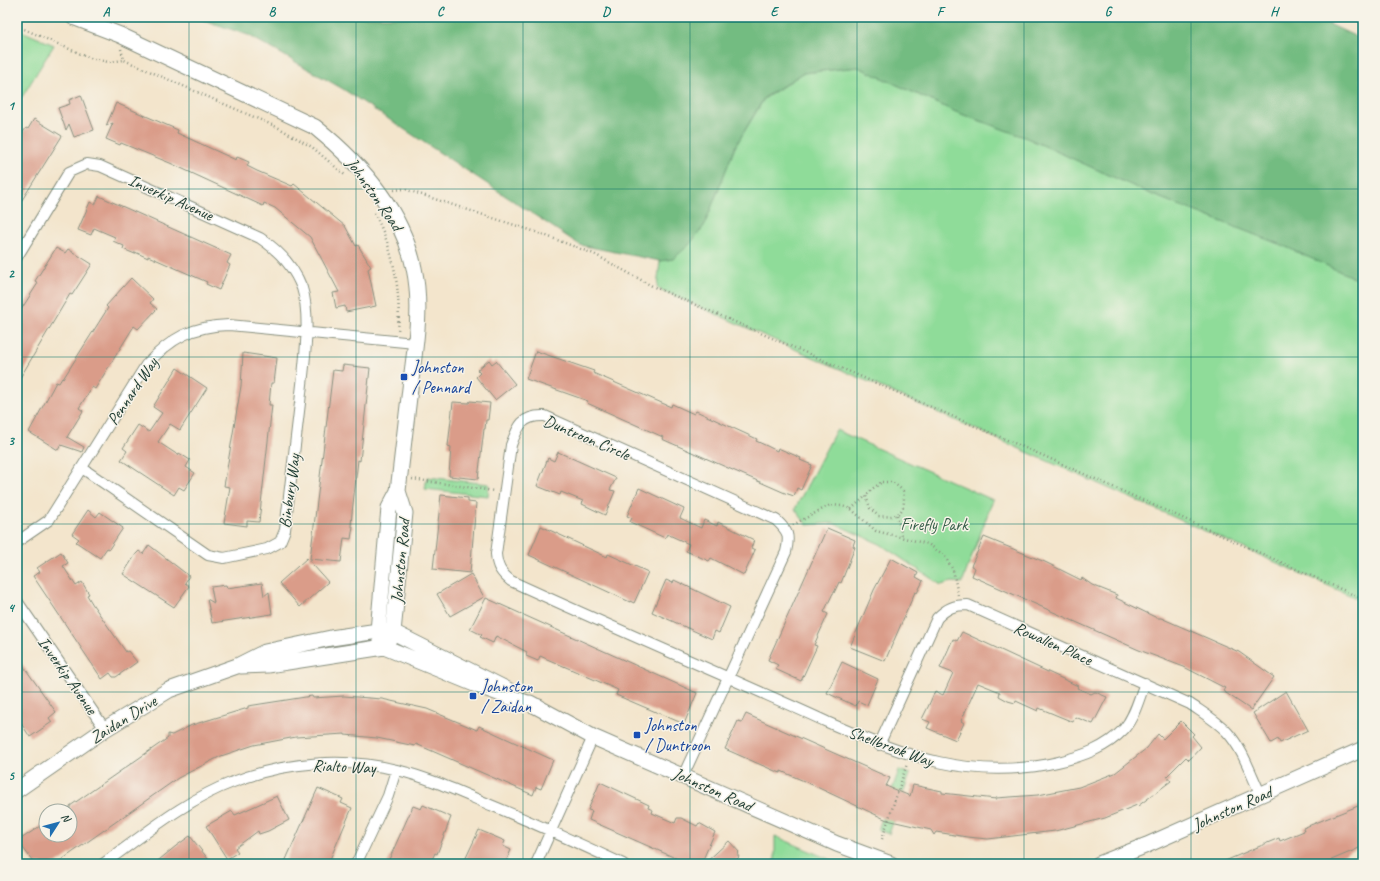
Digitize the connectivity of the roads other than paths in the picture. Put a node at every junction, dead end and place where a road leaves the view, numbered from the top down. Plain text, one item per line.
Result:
1 (73, 17) edge
2 (17, 257) edge
3 (306, 333) junction
4 (416, 343) junction
5 (82, 468) junction
6 (17, 542) edge
7 (17, 601) edge
8 (386, 632) junction
9 (384, 647) junction
10 (237, 666) junction
11 (729, 678) junction
12 (1145, 683) junction
13 (539, 707) junction
14 (105, 729) junction
15 (593, 737) junction
16 (879, 745) junction
17 (1363, 749) edge
18 (396, 770) junction
19 (683, 776) junction
20 (17, 790) edge
21 (1262, 795) junction
22 (551, 830) junction
23 (103, 864) edge
24 (356, 864) edge
25 (536, 864) edge
26 (623, 864) edge
27 (891, 864) edge
28 (1099, 864) edge

1 - 4 street, Johnston Road
2 - 3 street, Inverkip Avenue
3 - 4 street, Pennard Way
3 - 5 street, Pennard Way
3 - 5 street, Binbury Way
4 - 8 street, Johnston Road
5 - 6 street, Pennard Way
7 - 14 street, Inverkip Avenue
8 - 9 street, Johnston Road
8 - 10 street, Zaidan Drive
8 - 13 street, Johnston Road
9 - 10 street, Zaidan Drive
9 - 13 street, Johnston Road
10 - 14 street, Zaidan Drive
11 - 11 street, Duntroon Circle
11 - 16 street, Shellbrook Way
11 - 19 street
12 - 16 street, Shellbrook Way
12 - 16 street, Rowallen Place
12 - 21 street, Rowallen Place
13 - 15 street, Johnston Road
14 - 20 street, Zaidan Drive
15 - 19 street, Johnston Road
15 - 22 street
17 - 21 street, Johnston Road
18 - 22 street, Rialto Way
18 - 23 street, Rialto Way
18 - 24 street
19 - 27 street, Johnston Road
21 - 28 street, Johnston Road
22 - 25 street
22 - 26 street, Rialto Way

